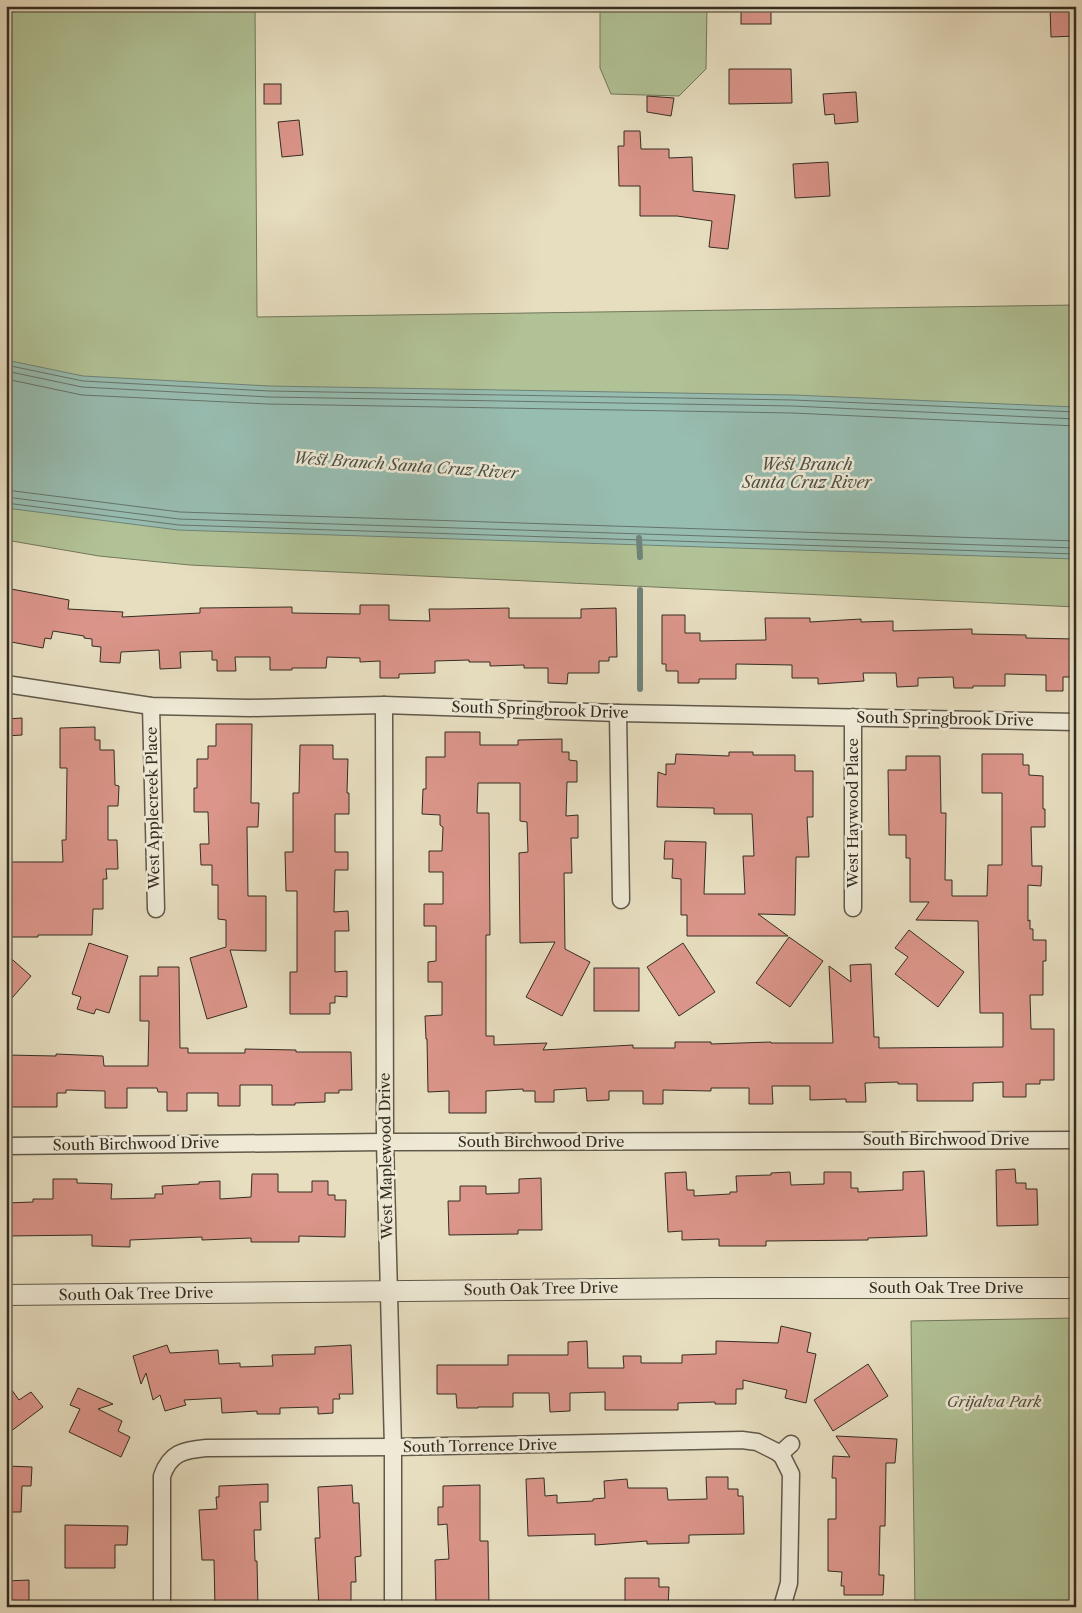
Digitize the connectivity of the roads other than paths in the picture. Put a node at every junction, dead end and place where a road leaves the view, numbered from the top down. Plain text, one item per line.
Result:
1 (6, 684) edge
2 (384, 705) junction
3 (151, 706) junction
4 (618, 713) junction
5 (853, 717) junction
6 (1076, 722) edge
7 (621, 900) dead end
8 (853, 908) dead end
9 (156, 909) dead end
10 (1076, 1140) edge
11 (384, 1142) junction
12 (6, 1146) edge
13 (1076, 1288) edge
14 (388, 1291) junction
15 (6, 1296) edge
16 (393, 1447) junction
17 (162, 1607) edge
18 (393, 1607) edge
19 (782, 1607) edge

1 - 3 street, South Springbrook Drive
2 - 3 street, South Springbrook Drive
2 - 4 street, South Springbrook Drive
2 - 11 street, West Maplewood Drive
3 - 9 street, West Applecreek Place
4 - 5 street, South Springbrook Drive
4 - 7 street
5 - 6 street, South Springbrook Drive
5 - 8 street, West Haywood Place
10 - 11 street, South Birchwood Drive
11 - 12 street, South Birchwood Drive
11 - 14 street, West Maplewood Drive
13 - 14 street, South Oak Tree Drive
14 - 15 street, South Oak Tree Drive
14 - 16 street, West Maplewood Drive
16 - 17 street, South Torrence Drive
16 - 18 street, West Maplewood Drive
16 - 19 street, South Torrence Drive

